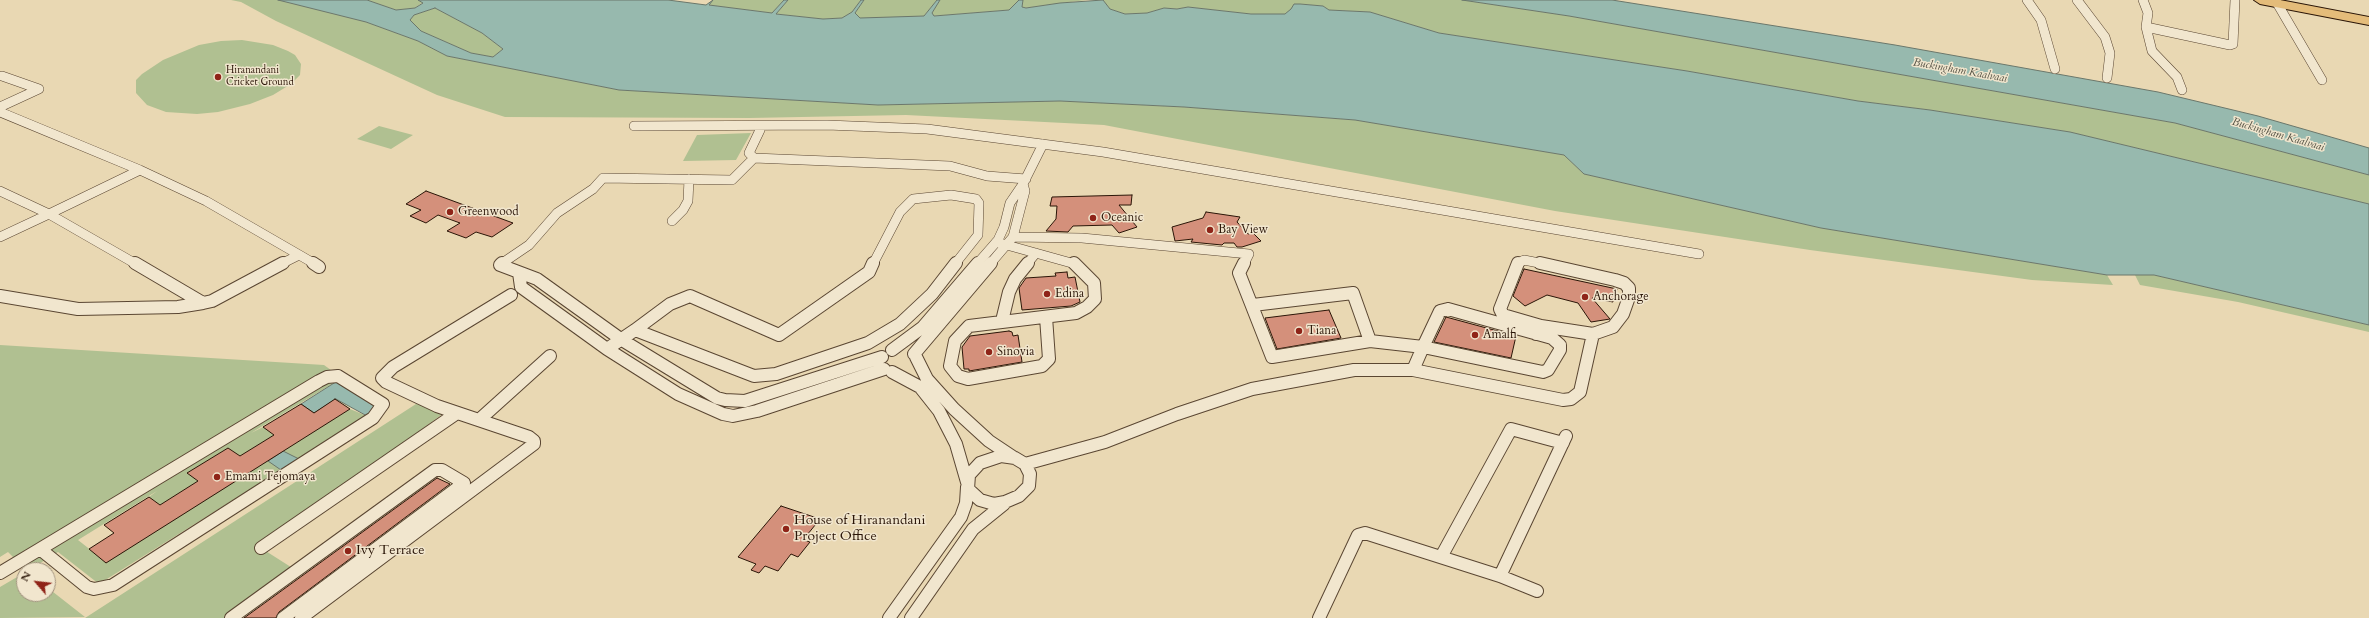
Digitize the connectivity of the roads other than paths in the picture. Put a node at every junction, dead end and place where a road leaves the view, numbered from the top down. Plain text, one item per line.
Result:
1 (2027, 0) edge
2 (2077, 0) edge
3 (2143, 0) edge
4 (2235, 0) edge
5 (2260, 0) edge
6 (2282, 2) edge
7 (2369, 16) edge
8 (2369, 21) edge
9 (2146, 27) junction
10 (2055, 69) dead end
11 (2, 76) dead end
12 (2107, 78) dead end
13 (2322, 80) dead end
14 (2182, 90) dead end
15 (0, 107) edge
16 (0, 112) edge
17 (634, 126) dead end
18 (760, 130) dead end
19 (1044, 144) junction
20 (754, 158) junction
21 (140, 170) junction
22 (689, 179) junction
23 (1025, 181) junction
24 (0, 191) edge
25 (49, 214) junction
26 (672, 221) dead end
27 (0, 237) edge
28 (1005, 242) junction
29 (1036, 253) junction
30 (1699, 254) dead end
31 (297, 256) junction
32 (319, 267) dead end
33 (520, 273) junction
34 (511, 295) dead end
35 (0, 296) edge
36 (203, 303) junction
37 (1253, 305) junction
38 (1046, 317) junction
39 (1002, 322) junction
40 (635, 330) junction
41 (1539, 330) junction
42 (1593, 334) junction
43 (622, 340) junction
44 (1370, 341) junction
45 (1423, 346) junction
46 (607, 349) junction
47 (887, 354) junction
48 (915, 355) junction
49 (550, 356) dead end
50 (888, 370) junction
51 (1412, 370) junction
52 (829, 374) junction
53 (832, 386) junction
54 (457, 413) junction
55 (479, 420) junction
56 (1022, 462) junction
57 (967, 483) junction
58 (1010, 501) junction
59 (261, 548) dead end
60 (40, 549) junction
61 (1442, 557) junction
62 (0, 573) edge
63 (1500, 576) junction
64 (1537, 591) dead end
65 (231, 618) edge
66 (283, 618) edge
67 (301, 618) edge
68 (889, 618) edge
69 (911, 618) edge
70 (1319, 618) edge

1 - 10 street
2 - 12 street
3 - 9 street
4 - 9 street
5 - 6 main road
6 - 7 main road
6 - 8 main road
6 - 13 street
9 - 14 street
11 - 15 street
16 - 21 street
17 - 19 street
18 - 20 street
19 - 23 street
19 - 30 street
20 - 22 street
20 - 23 street
21 - 25 street
21 - 31 street
22 - 26 street
22 - 33 street
23 - 28 street
23 - 28 street
24 - 25 street
25 - 27 street
25 - 36 street
28 - 29 street
28 - 37 street
28 - 47 street
28 - 48 street
29 - 38 street
29 - 39 street
31 - 32 street
31 - 36 street
33 - 43 street
33 - 46 street
34 - 54 street
35 - 36 street
37 - 44 street
37 - 44 street
38 - 39 street
38 - 39 street
40 - 40 street
40 - 43 street
41 - 42 street
41 - 42 street
41 - 45 street
41 - 45 street
42 - 51 street
43 - 46 street
43 - 52 street
44 - 45 street
45 - 51 street
46 - 53 street
47 - 48 street
47 - 50 street
47 - 52 street
48 - 50 street
48 - 56 street
49 - 55 street
50 - 53 street
50 - 57 street
51 - 56 street
52 - 53 street
54 - 55 street
54 - 59 street
55 - 67 street
56 - 57 street
56 - 58 street
57 - 58 street
57 - 68 street
58 - 69 street
60 - 60 street
60 - 62 street
61 - 63 street
61 - 63 street
61 - 70 street
63 - 64 street
65 - 66 street

